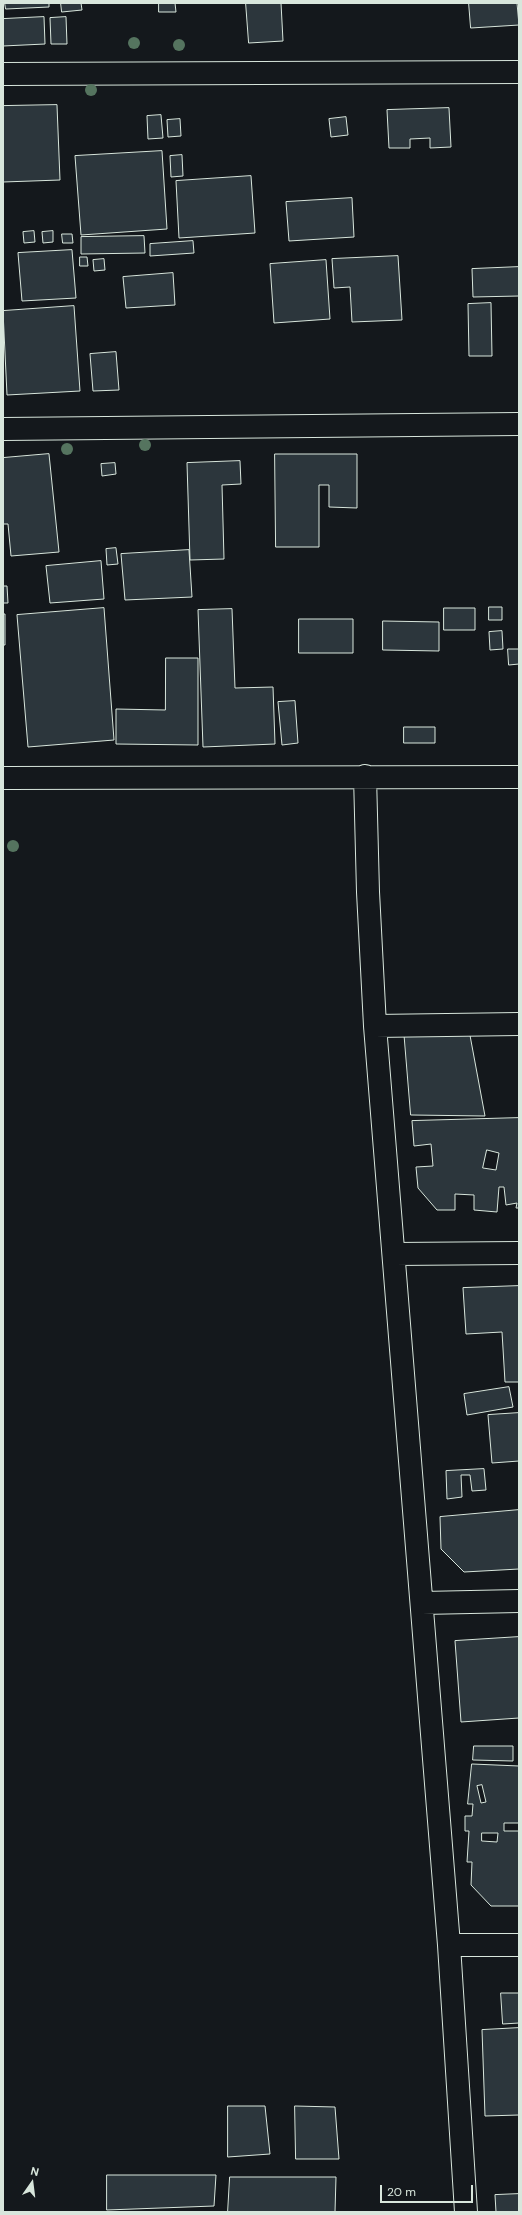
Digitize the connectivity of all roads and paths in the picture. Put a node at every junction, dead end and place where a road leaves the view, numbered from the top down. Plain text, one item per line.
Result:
1 (519, 72) edge
2 (3, 74) edge
3 (519, 424) edge
4 (3, 429) edge
5 (364, 776) junction
6 (519, 777) edge
7 (3, 778) edge
8 (519, 1024) edge
9 (375, 1026) junction
10 (519, 1253) edge
11 (395, 1254) junction
12 (519, 1601) edge
13 (422, 1603) junction
14 (449, 1945) junction
15 (519, 1945) edge
16 (466, 2212) edge

1 - 2 street
3 - 4 street
5 - 6 street
5 - 7 street
5 - 9 street
8 - 9 street
9 - 11 street
10 - 11 street
11 - 13 street
12 - 13 street
13 - 14 street
14 - 15 street
14 - 16 street

